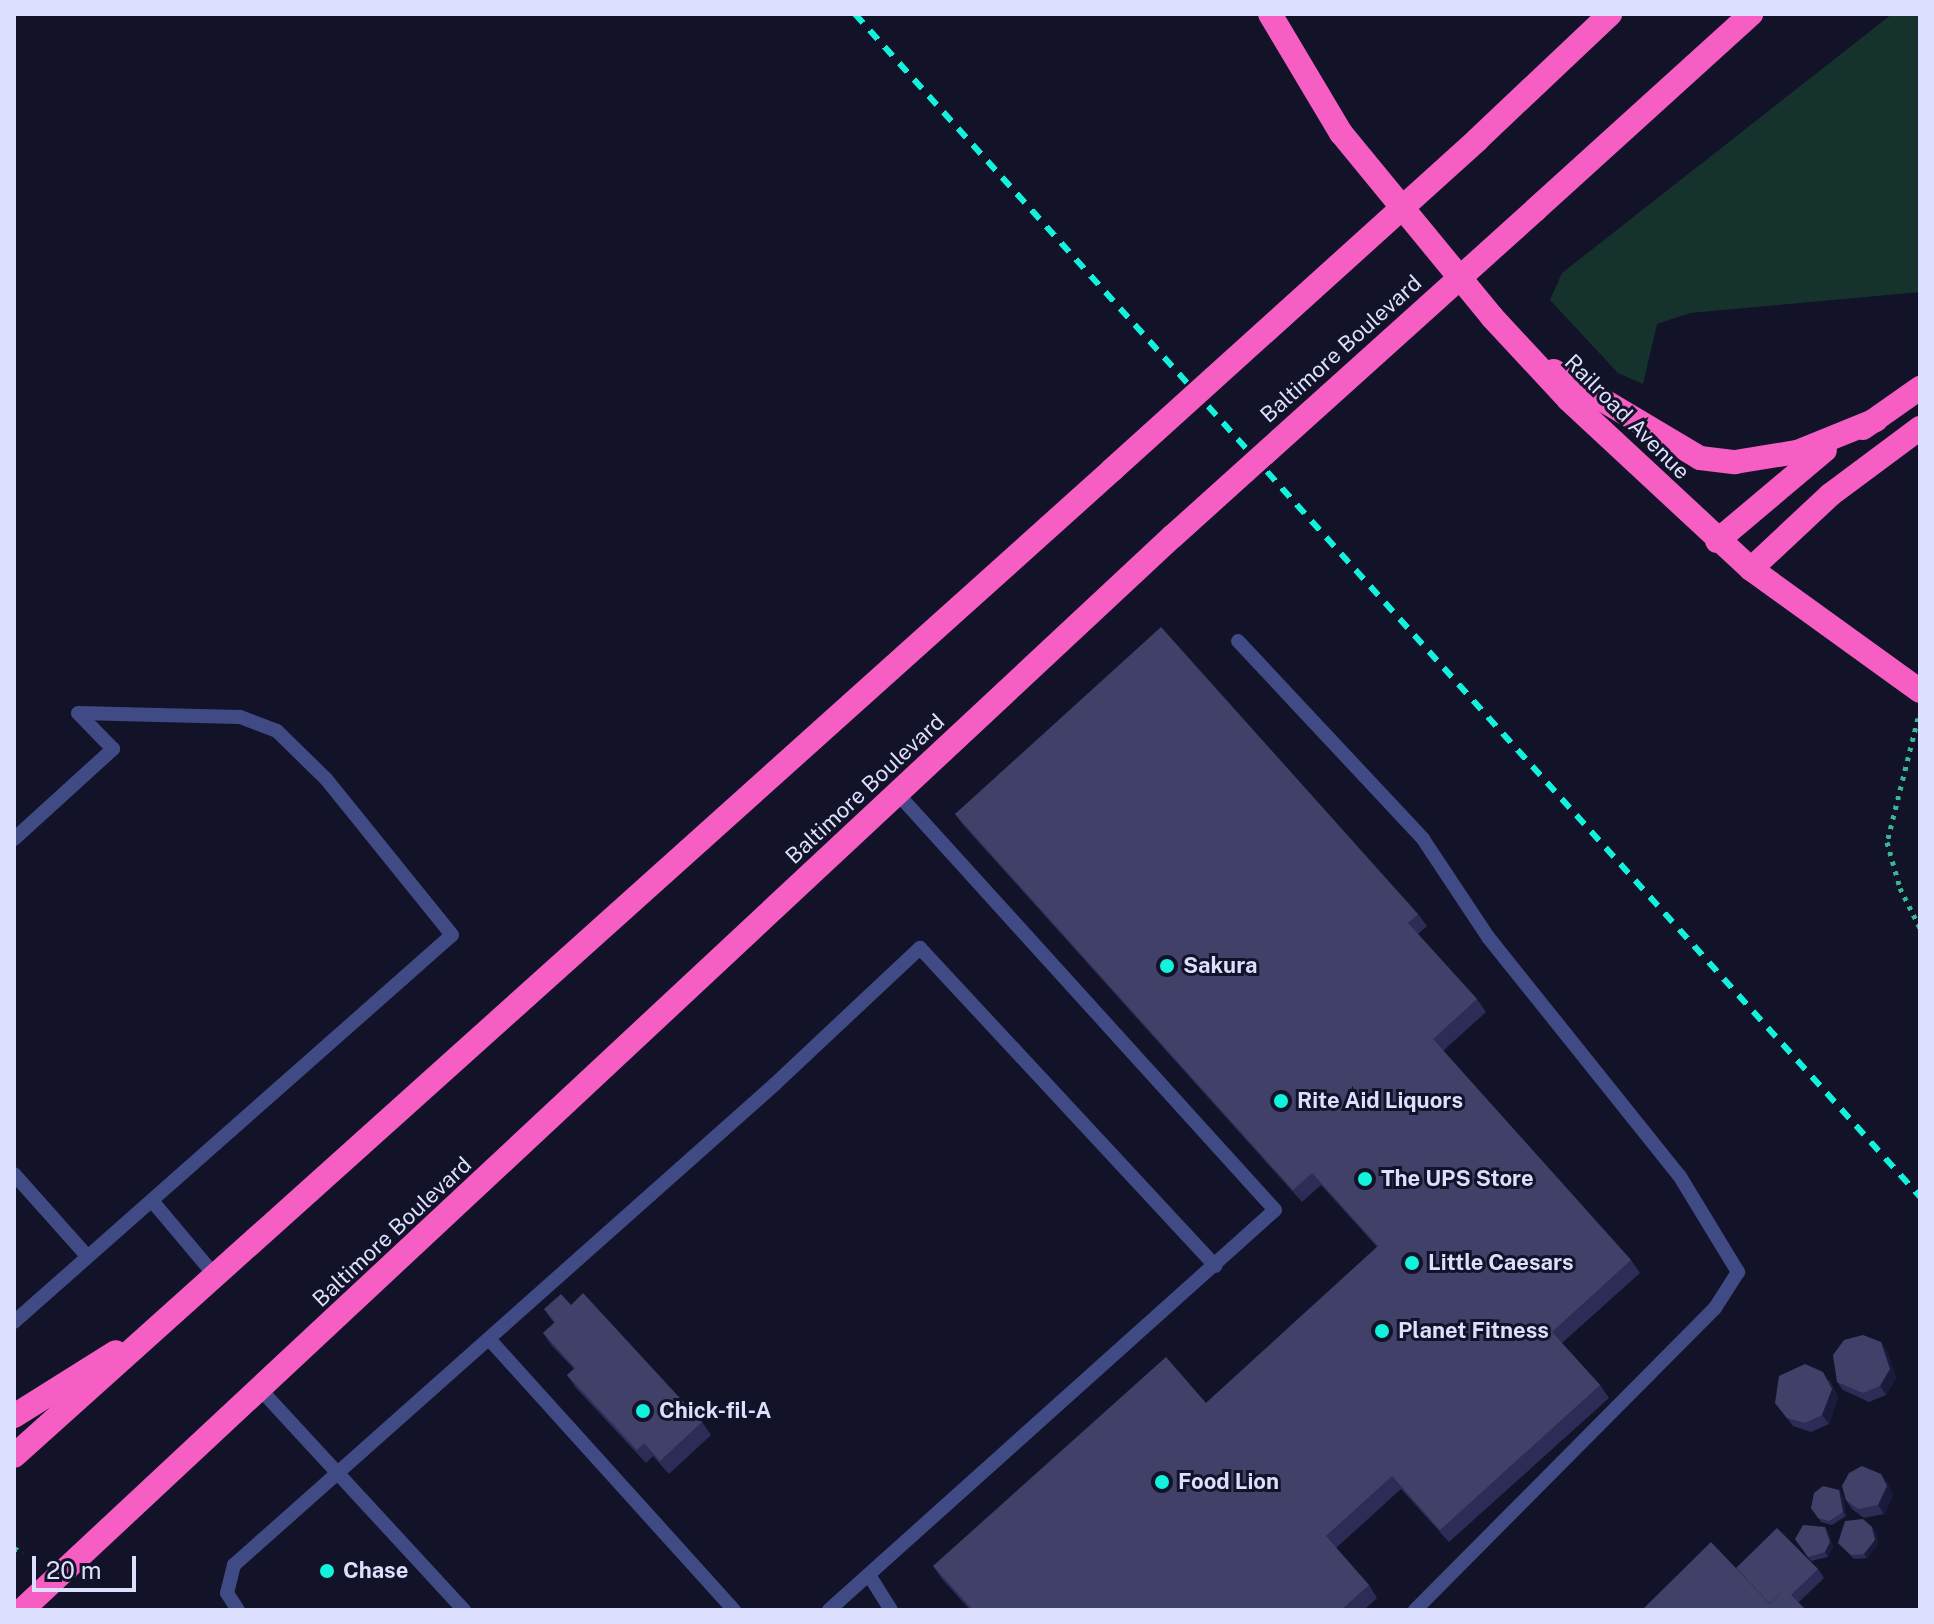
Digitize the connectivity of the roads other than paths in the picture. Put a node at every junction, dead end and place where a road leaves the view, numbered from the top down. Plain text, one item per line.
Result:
1 (1270, 14) edge
2 (1610, 14) edge
3 (1748, 18) edge
4 (1534, 359) junction
5 (1920, 388) edge
6 (1876, 420) junction
7 (1920, 428) edge
8 (1717, 541) junction
9 (1751, 569) junction
10 (1238, 641) dead end
11 (1920, 691) edge
12 (897, 793) junction
13 (14, 839) edge
14 (14, 1174) edge
15 (153, 1202) junction
16 (87, 1256) junction
17 (1215, 1266) junction
18 (217, 1278) junction
19 (179, 1312) junction
20 (14, 1322) edge
21 (490, 1340) junction
22 (260, 1389) junction
23 (14, 1416) edge
24 (14, 1456) edge
25 (340, 1475) junction
26 (869, 1575) junction
27 (22, 1610) edge
28 (238, 1610) edge
29 (464, 1610) edge
30 (734, 1610) edge
31 (829, 1610) edge
32 (891, 1610) edge
33 (1415, 1610) edge

1 - 4 highway, Railroad Avenue
2 - 18 highway, bridge
3 - 12 highway, Baltimore Boulevard, bridge
4 - 6 highway
4 - 8 highway, Railroad Avenue
5 - 6 highway
6 - 8 highway
7 - 9 highway
8 - 9 highway, Railroad Avenue
9 - 11 highway, Railroad Avenue
10 - 33 lane
12 - 17 lane
12 - 22 highway, Baltimore Boulevard
13 - 15 lane
14 - 16 lane
15 - 16 lane
15 - 18 lane
16 - 20 lane
17 - 21 lane
17 - 26 lane
18 - 19 highway
19 - 23 highway
19 - 24 highway
21 - 25 lane
21 - 30 lane
22 - 25 lane
22 - 27 highway, Baltimore Boulevard
25 - 28 lane
25 - 29 lane
26 - 31 lane
26 - 32 lane

